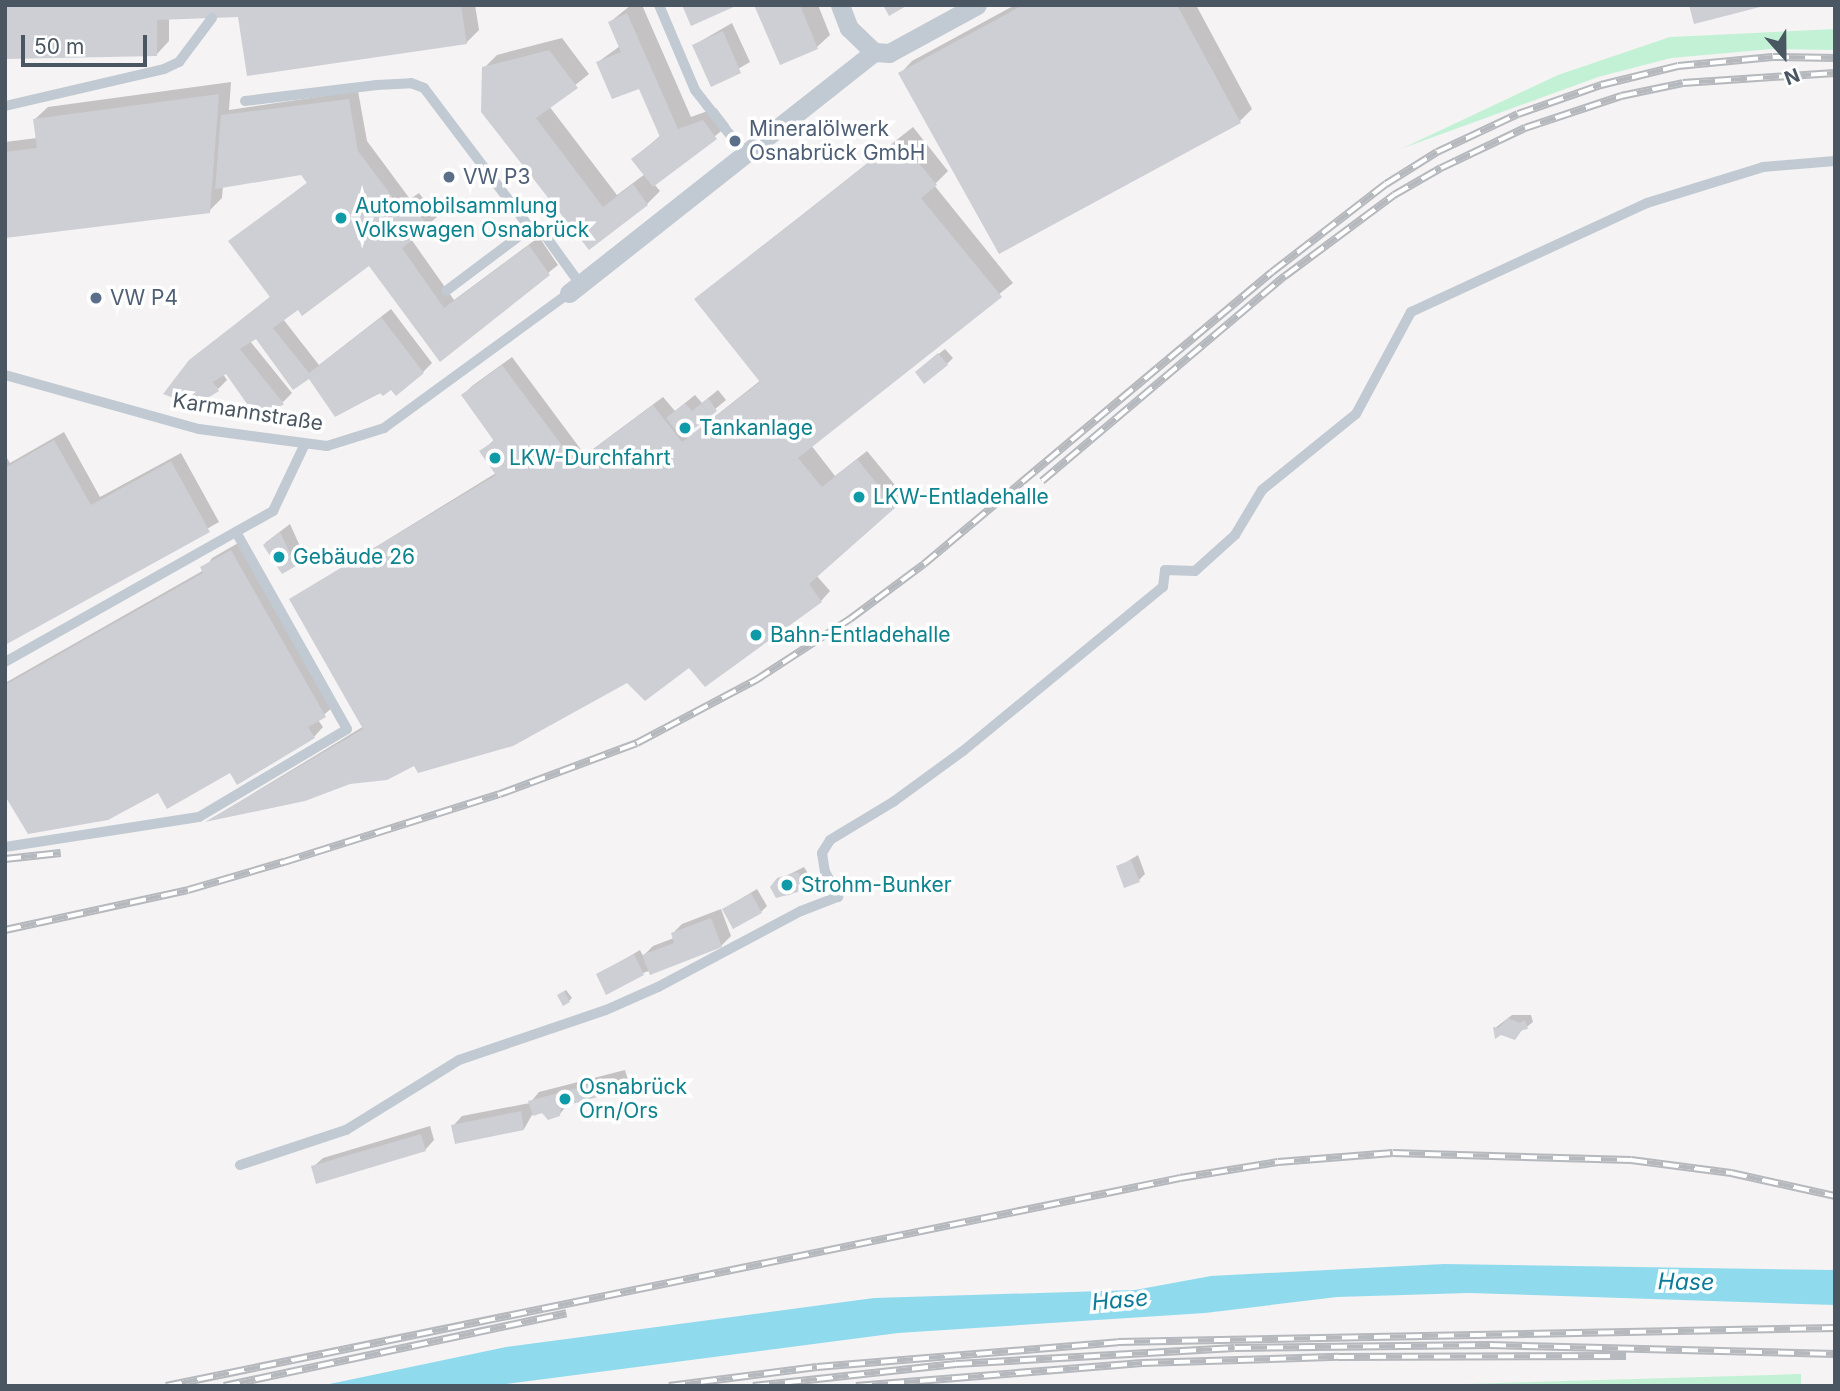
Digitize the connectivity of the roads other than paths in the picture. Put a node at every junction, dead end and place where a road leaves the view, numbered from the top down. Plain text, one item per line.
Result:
1 (659, 5) edge
2 (840, 5) edge
3 (977, 5) edge
4 (212, 18) dead end
5 (874, 52) junction
6 (245, 102) dead end
7 (5, 106) edge
8 (745, 154) junction
9 (1835, 161) edge
10 (530, 228) junction
11 (575, 288) junction
12 (446, 291) dead end
13 (5, 375) edge
14 (305, 444) junction
15 (236, 532) junction
16 (5, 662) edge
17 (5, 848) edge
18 (240, 1165) dead end

1 - 8 lane
2 - 5 street
3 - 5 street
4 - 7 lane
5 - 8 street
6 - 10 lane
8 - 11 street
9 - 18 lane
10 - 11 lane
10 - 12 lane
11 - 14 lane, Karmannstraße
13 - 14 lane, Karmannstraße
14 - 15 lane
15 - 16 lane
15 - 17 lane

